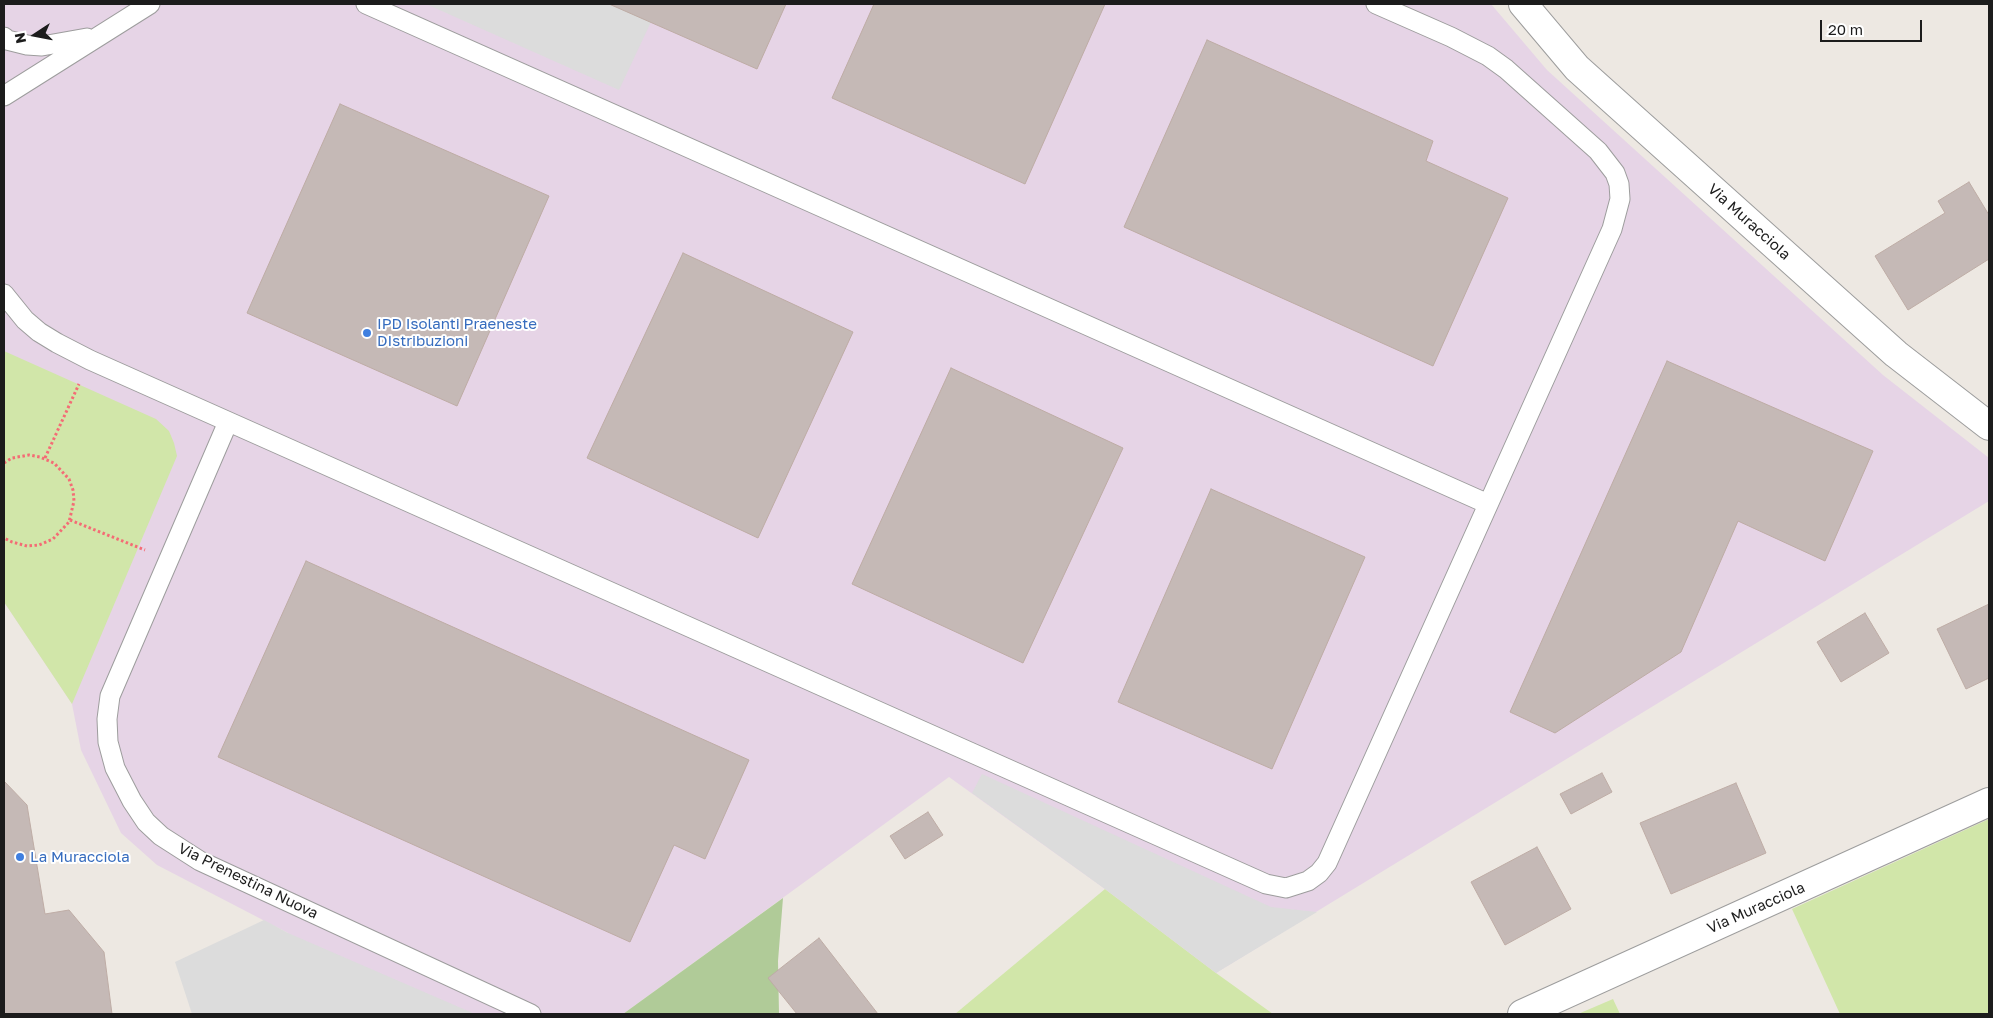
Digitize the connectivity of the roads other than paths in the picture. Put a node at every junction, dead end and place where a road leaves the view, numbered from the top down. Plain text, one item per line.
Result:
1 (150, 4) edge
2 (366, 4) edge
3 (1376, 4) edge
4 (1523, 4) edge
5 (107, 31) junction
6 (4, 37) edge
7 (4, 96) edge
8 (4, 294) edge
9 (228, 422) junction
10 (1989, 426) edge
11 (1488, 504) junction
12 (1989, 802) edge
13 (531, 1014) edge
14 (1522, 1014) edge

1 - 5 lane
2 - 11 lane
3 - 11 lane
4 - 10 street, Via Muracciola
5 - 6 lane
5 - 7 lane
8 - 9 lane
9 - 11 lane
9 - 13 lane, Via Prenestina Nuova
12 - 14 street, Via Muracciola

